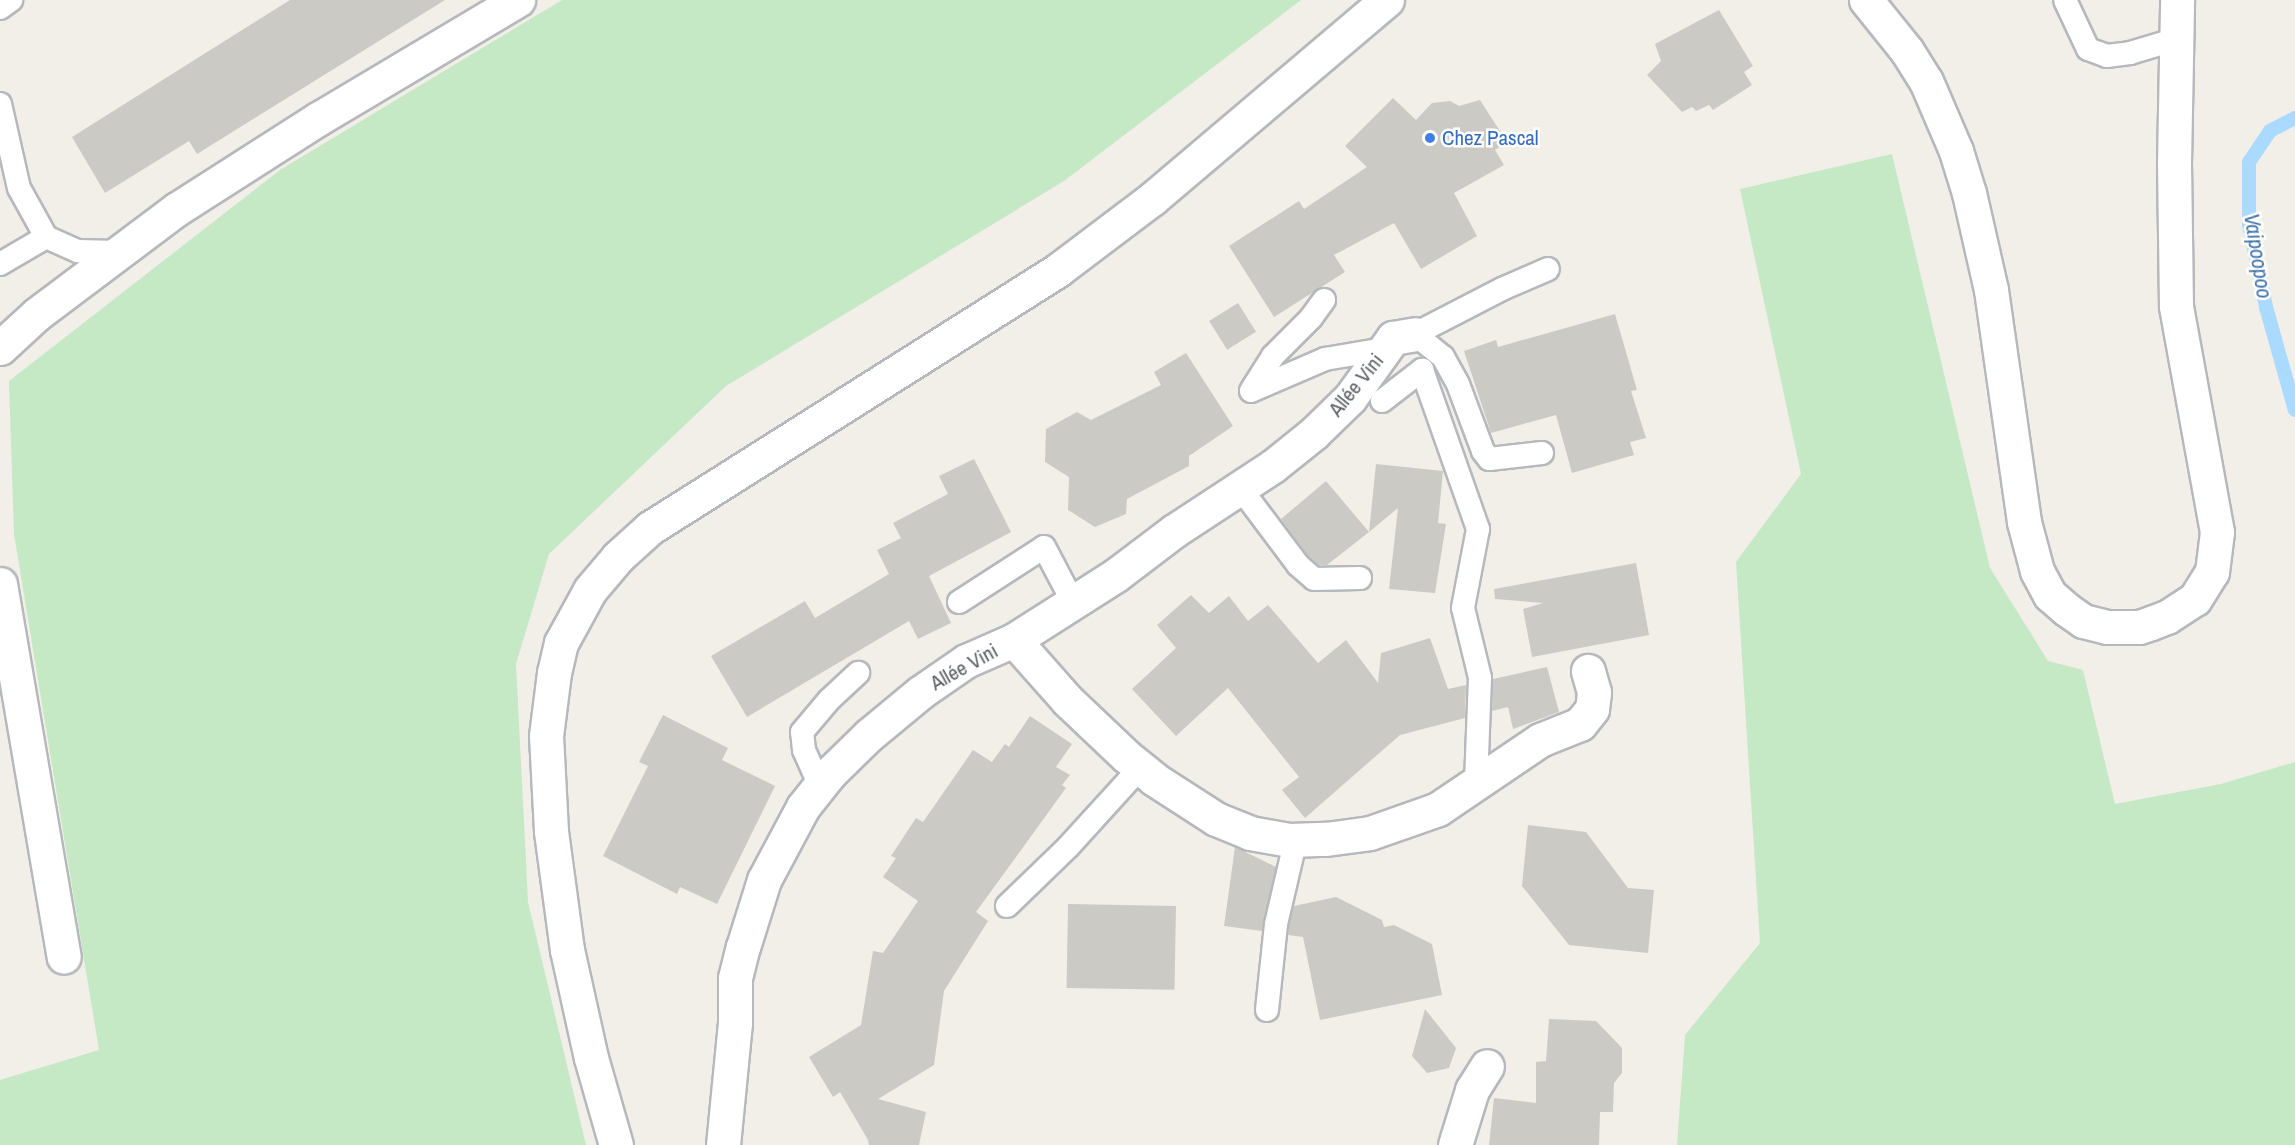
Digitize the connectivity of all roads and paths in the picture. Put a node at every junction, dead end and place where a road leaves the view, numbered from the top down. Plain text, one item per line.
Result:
1 (11, 0) edge
2 (518, 0) edge
3 (1387, 0) edge
4 (1866, 0) edge
5 (2065, 0) edge
6 (2177, 0) edge
7 (0, 8) edge
8 (2177, 39) junction
9 (0, 104) edge
10 (46, 237) junction
11 (119, 252) junction
12 (0, 264) edge
13 (1548, 269) dead end
14 (1324, 300) dead end
15 (1415, 334) junction
16 (0, 348) edge
17 (1384, 348) junction
18 (1382, 401) dead end
19 (1542, 453) dead end
20 (1241, 489) junction
21 (1360, 579) dead end
22 (0, 584) edge
23 (959, 602) dead end
24 (1073, 602) junction
25 (1014, 640) junction
26 (1588, 671) dead end
27 (858, 673) dead end
28 (1140, 768) junction
29 (1476, 783) junction
30 (820, 786) junction
31 (1296, 839) junction
32 (1007, 906) dead end
33 (64, 957) dead end
34 (1267, 1010) dead end
35 (1487, 1066) dead end
36 (616, 1145) edge
37 (723, 1145) edge
38 (1455, 1145) edge

1 - 7 lane
2 - 11 street
3 - 36 street
4 - 8 street
5 - 8 lane
6 - 8 street
9 - 10 lane
10 - 11 lane
10 - 12 lane
11 - 16 street
13 - 15 lane
14 - 17 lane
15 - 17 street, Allée Vini
15 - 19 lane
17 - 20 street, Allée Vini
18 - 29 lane
20 - 21 lane
20 - 24 street, Allée Vini
22 - 33 street
23 - 24 lane
24 - 25 street, Allée Vini
25 - 28 street
25 - 30 street, Allée Vini
26 - 29 street
27 - 30 lane
28 - 31 street
28 - 32 lane
29 - 31 street
30 - 37 street, Allée Vini
31 - 34 lane
35 - 38 street

